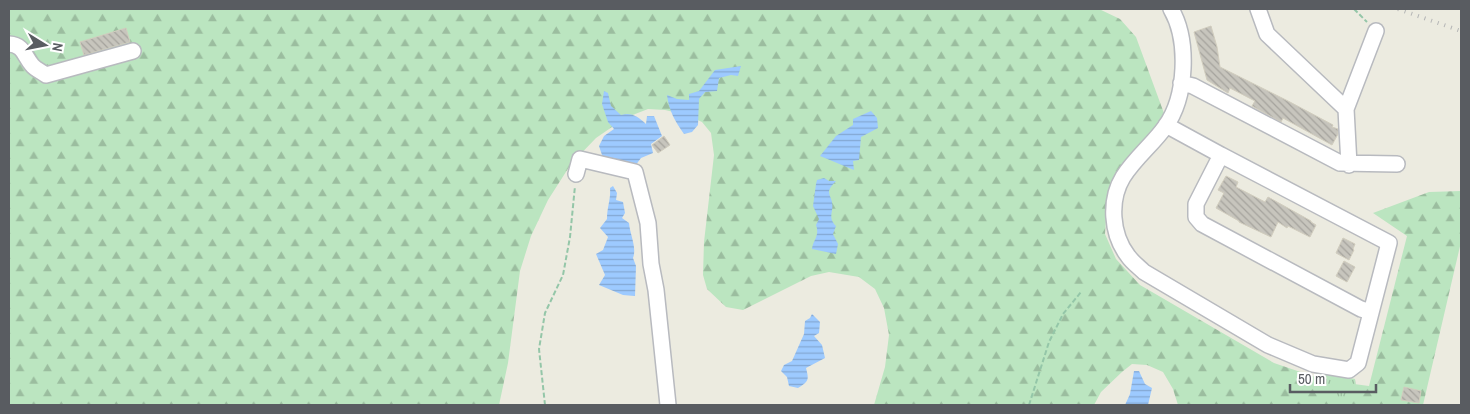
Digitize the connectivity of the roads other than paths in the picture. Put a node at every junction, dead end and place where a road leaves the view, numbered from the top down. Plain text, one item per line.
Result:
1 (1172, 9) edge
2 (1258, 9) edge
3 (1376, 30) road end
4 (9, 44) edge
5 (133, 51) dead end
6 (1182, 83) junction
7 (1346, 109) junction
8 (1166, 125) junction
9 (1222, 155) junction
10 (1349, 164) junction
11 (1397, 164) dead end
12 (576, 174) road end
13 (1371, 312) junction
14 (668, 405) edge

1 - 6 street
2 - 7 street
3 - 7 street
4 - 5 street
6 - 8 street
6 - 10 street
7 - 10 street
8 - 9 street
8 - 13 street
9 - 13 street
9 - 13 street
10 - 11 street
12 - 14 street

